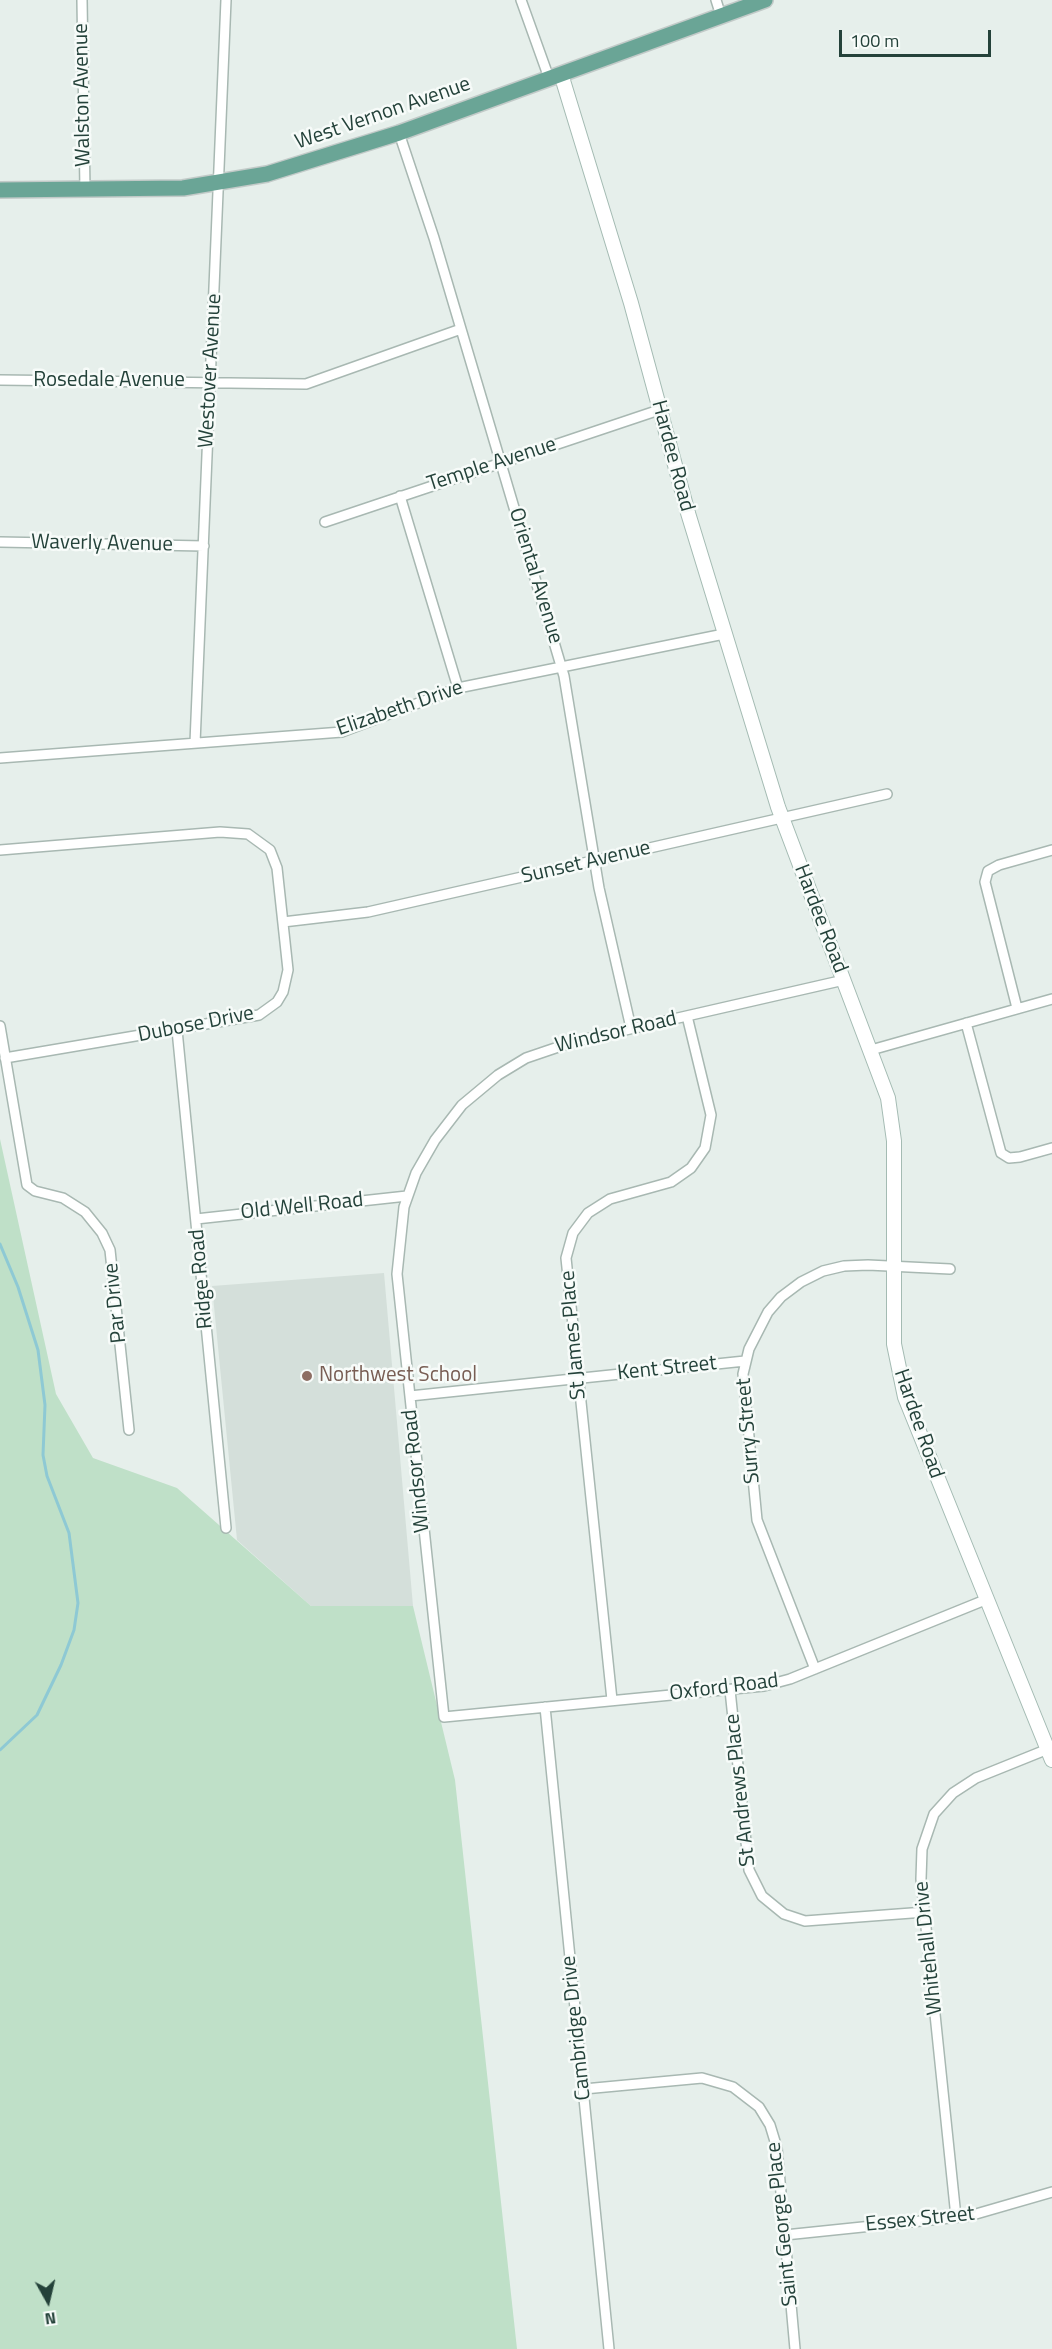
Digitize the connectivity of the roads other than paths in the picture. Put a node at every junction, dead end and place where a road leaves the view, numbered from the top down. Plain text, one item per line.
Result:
1 (82, 0) edge
2 (226, 0) edge
3 (522, 0) edge
4 (716, 0) edge
5 (765, 0) edge
6 (721, 16) junction
7 (555, 76) junction
8 (399, 133) junction
9 (217, 184) junction
10 (0, 190) edge
11 (84, 190) junction
12 (461, 329) junction
13 (0, 380) edge
14 (211, 381) junction
15 (659, 410) junction
16 (501, 462) junction
17 (400, 496) junction
18 (325, 522) dead end
19 (0, 542) edge
20 (204, 546) junction
21 (724, 634) junction
22 (561, 665) junction
23 (458, 688) junction
24 (195, 743) junction
25 (0, 758) edge
26 (887, 794) dead end
27 (781, 818) junction
28 (1052, 849) edge
29 (0, 850) edge
30 (594, 861) junction
31 (283, 922) junction
32 (844, 980) junction
33 (1052, 999) edge
34 (1017, 1008) junction
35 (687, 1016) junction
36 (966, 1023) junction
37 (0, 1026) edge
38 (631, 1028) junction
39 (177, 1030) junction
40 (871, 1050) junction
41 (6, 1058) junction
42 (1052, 1148) edge
43 (407, 1196) junction
44 (196, 1219) junction
45 (895, 1268) junction
46 (950, 1269) dead end
47 (745, 1360) junction
48 (577, 1379) junction
49 (410, 1396) junction
50 (129, 1430) dead end
51 (226, 1528) dead end
52 (985, 1600) junction
53 (815, 1669) junction
54 (730, 1690) junction
55 (612, 1700) junction
56 (545, 1707) junction
57 (484, 1713) joint
58 (1050, 1754) edge
59 (925, 1912) junction
60 (584, 2089) junction
61 (1052, 2192) edge
62 (956, 2217) junction
63 (785, 2235) junction
64 (609, 2349) edge
65 (795, 2349) edge

1 - 11 street, Walston Avenue
2 - 9 street, Westover Avenue
3 - 7 street, Hardee Road
4 - 6 street
5 - 6 main road, West Vernon Avenue
6 - 7 main road, West Vernon Avenue
7 - 8 main road, West Vernon Avenue
7 - 15 street, Hardee Road
8 - 9 main road, West Vernon Avenue
8 - 12 street, Oriental Avenue
9 - 11 main road, West Vernon Avenue
9 - 14 street, Westover Avenue
10 - 11 main road, West Vernon Avenue
12 - 14 street, Rosedale Avenue
12 - 16 street, Oriental Avenue
13 - 14 street, Rosedale Avenue
14 - 20 street, Westover Avenue
15 - 16 street, Temple Avenue
15 - 21 street, Hardee Road
16 - 17 street, Temple Avenue
16 - 22 street, Oriental Avenue
17 - 18 street, Temple Avenue
17 - 23 street
19 - 20 street, Waverly Avenue
20 - 24 street, Westover Avenue
21 - 22 street, Elizabeth Drive
21 - 27 street, Hardee Road
22 - 23 street, Elizabeth Drive
22 - 30 street, Oriental Avenue
23 - 24 street, Elizabeth Drive
24 - 25 street, Elizabeth Drive
26 - 27 street, Sunset Avenue
27 - 30 street, Sunset Avenue
27 - 32 street, Hardee Road
28 - 34 street
29 - 31 street, Dubose Drive
30 - 31 street, Sunset Avenue
30 - 38 street, Oriental Avenue
31 - 39 street, Dubose Drive
32 - 35 street, Windsor Road
32 - 40 street, Hardee Road
33 - 34 street
34 - 36 street
35 - 38 street, Windsor Road
35 - 48 street, St James Place
36 - 40 street
36 - 42 street
37 - 41 street
38 - 43 street, Windsor Road
39 - 41 street, Dubose Drive
39 - 44 street, Ridge Road
40 - 45 street, Hardee Road
41 - 50 street, Par Drive
43 - 44 street, Old Well Road
43 - 49 street, Windsor Road
44 - 51 street, Ridge Road
45 - 46 street, Surry Street
45 - 47 street, Surry Street
45 - 52 street, Hardee Road
47 - 48 street, Kent Street
47 - 53 street, Surry Street
48 - 49 street, Kent Street
48 - 55 street, St James Place
49 - 57 street, Windsor Road
52 - 53 street, Oxford Road
52 - 58 street, Hardee Road
53 - 54 street, Oxford Road
54 - 55 street, Oxford Road
54 - 59 street, St Andrews Place
55 - 56 street, Oxford Road
56 - 57 street, Oxford Road
56 - 60 street, Cambridge Drive
58 - 59 street, Whitehall Drive
59 - 62 street, Whitehall Drive
60 - 63 street, Saint George Place
60 - 64 street, Cambridge Drive
61 - 62 street, Essex Street
62 - 63 street, Essex Street
63 - 65 street, Saint George Place

